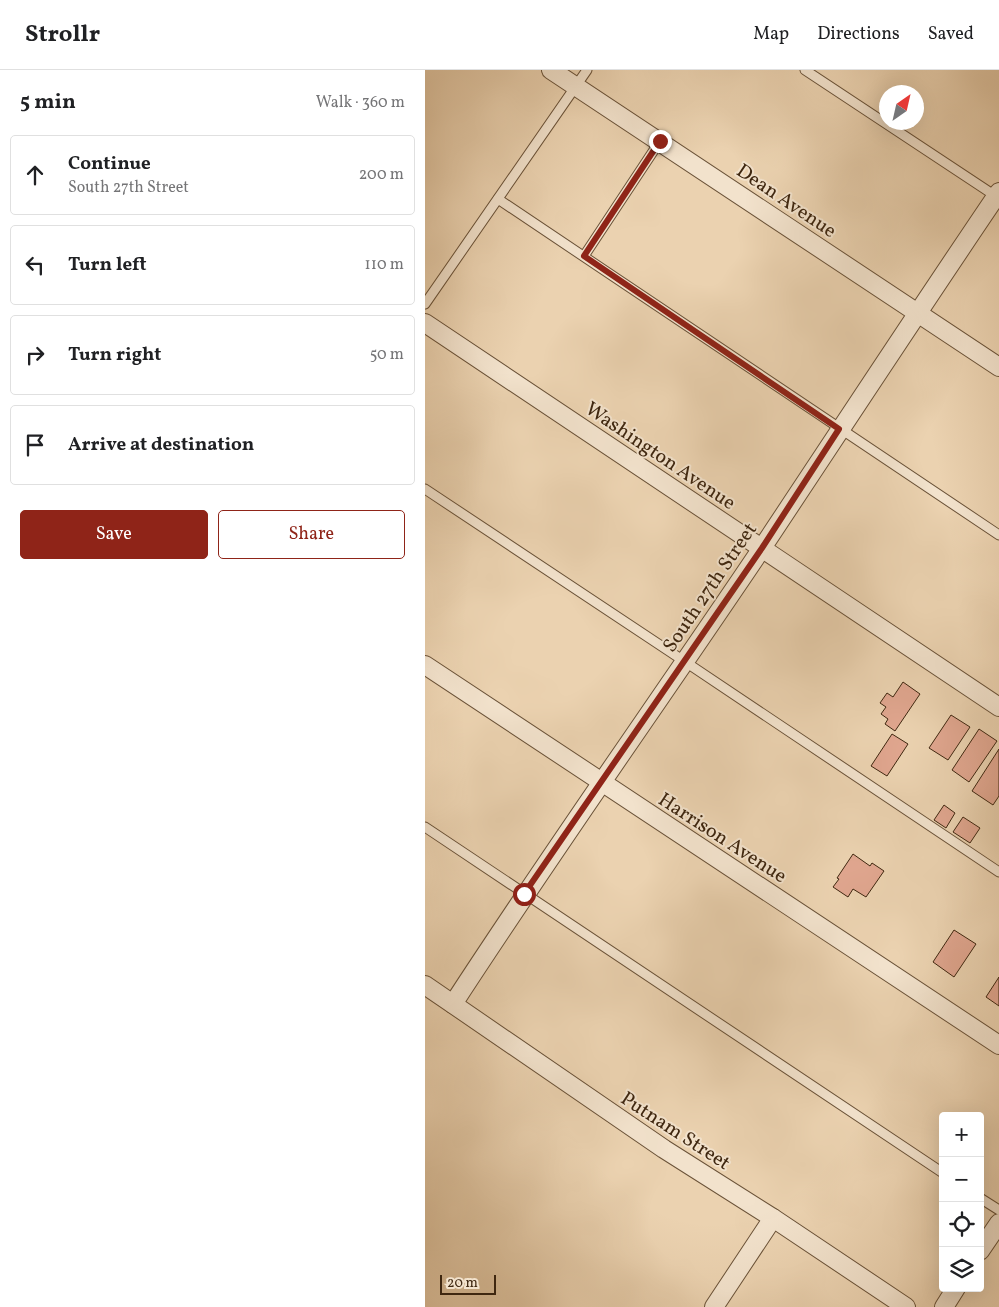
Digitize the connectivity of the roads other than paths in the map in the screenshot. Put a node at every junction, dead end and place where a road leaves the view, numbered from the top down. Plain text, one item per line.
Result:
1 (551, 70) edge
2 (587, 70) edge
3 (805, 70) edge
4 (577, 86) junction
5 (660, 141) junction
6 (998, 196) edge
7 (498, 199) junction
8 (584, 256) junction
9 (425, 304) edge
10 (917, 312) junction
11 (425, 323) edge
12 (999, 367) edge
13 (839, 429) junction
14 (425, 489) edge
15 (999, 535) edge
16 (762, 548) junction
17 (684, 661) junction
18 (425, 665) edge
19 (999, 707) edge
20 (601, 782) junction
21 (425, 827) edge
22 (999, 872) edge
23 (524, 894) junction
24 (425, 985) edge
25 (453, 1004) junction
26 (999, 1045) edge
27 (939, 1170) edge
28 (984, 1201) edge
29 (999, 1210) edge
30 (773, 1218) junction
31 (999, 1223) edge
32 (983, 1247) edge
33 (953, 1292) edge
34 (714, 1307) edge
35 (906, 1307) edge
36 (944, 1307) edge

1 - 4 street, Dean Avenue
2 - 4 lane
3 - 6 lane
4 - 5 street, Dean Avenue
4 - 7 lane
5 - 8 lane
5 - 10 street, Dean Avenue
6 - 10 street, South 27th Street
7 - 8 lane
7 - 9 lane
8 - 13 lane
10 - 12 street, Dean Avenue
10 - 13 street, South 27th Street
11 - 16 street, Washington Avenue
13 - 15 lane
13 - 16 street, South 27th Street
14 - 17 lane
16 - 17 street, South 27th Street
16 - 19 street, Washington Avenue
17 - 20 street, South 27th Street
17 - 22 lane
18 - 20 street, Harrison Avenue
20 - 23 street, South 27th Street
20 - 26 street, Harrison Avenue
21 - 23 lane
23 - 25 street, South 27th Street
23 - 27 lane
24 - 25 street, Putnam Street
25 - 30 street, Putnam Street
28 - 29 lane
30 - 34 street
30 - 35 street, Putnam Street
31 - 32 street
33 - 36 street

